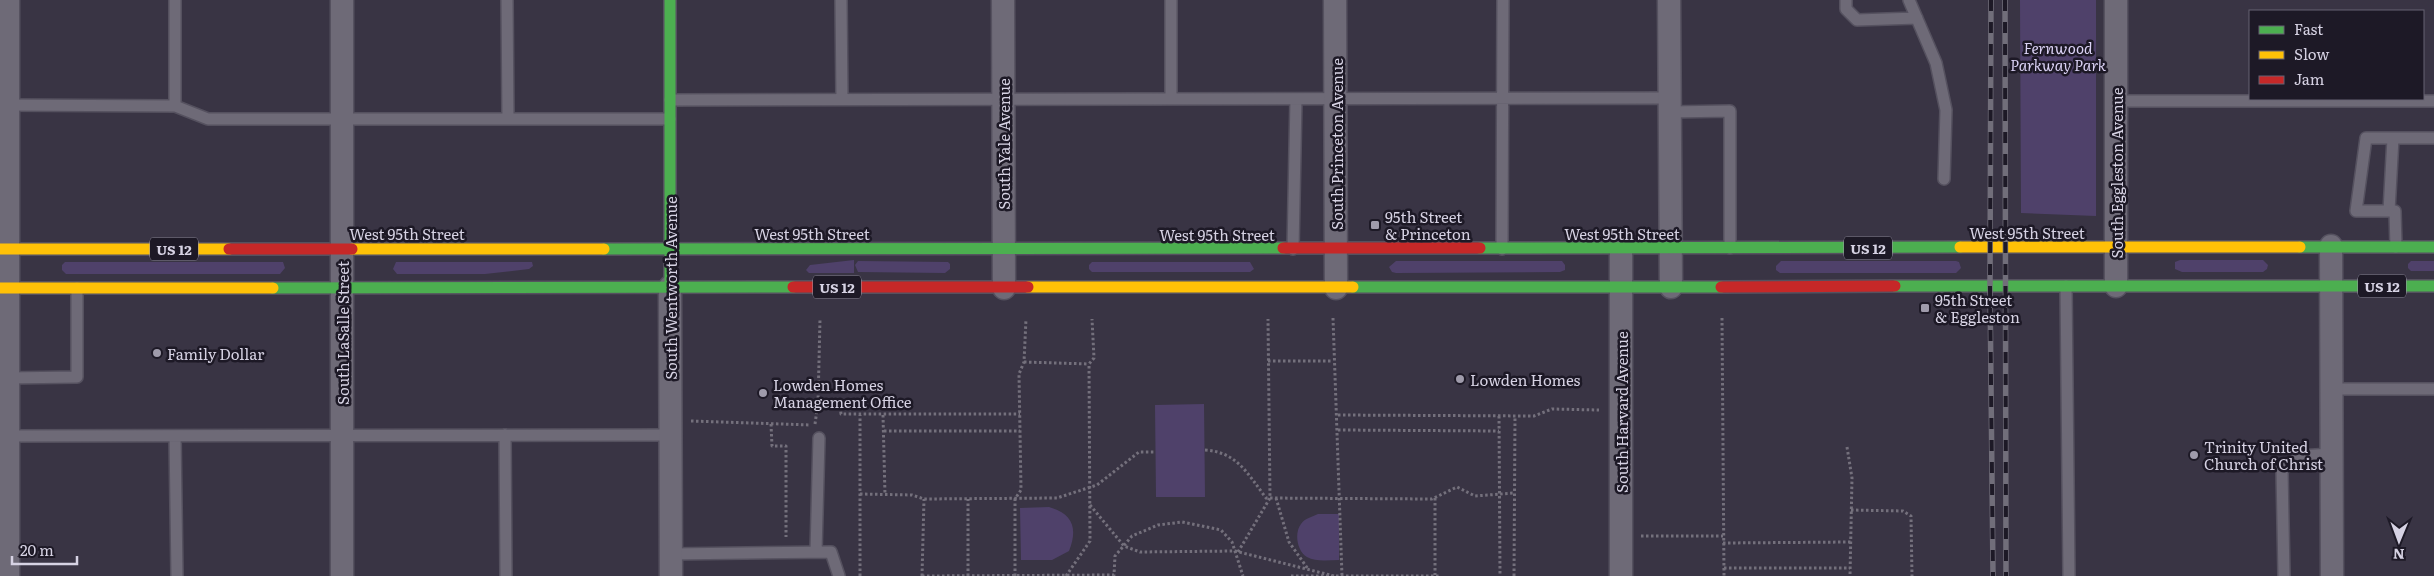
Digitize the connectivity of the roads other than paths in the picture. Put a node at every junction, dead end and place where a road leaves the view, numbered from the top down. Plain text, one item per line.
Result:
1 (8, 0) edge
2 (174, 0) edge
3 (342, 0) edge
4 (507, 0) edge
5 (670, 0) edge
6 (841, 0) edge
7 (1003, 0) edge
8 (1171, 0) edge
9 (1335, 0) edge
10 (1503, 0) edge
11 (1669, 0) edge
12 (1846, 0) edge
13 (1909, 0) edge
14 (2116, 0) edge
15 (1917, 18) junction
16 (1003, 99) junction
17 (1171, 99) junction
18 (1296, 99) junction
19 (1335, 99) junction
20 (1502, 99) junction
21 (670, 100) junction
22 (842, 100) junction
23 (2116, 101) junction
24 (2434, 101) edge
25 (4, 105) edge
26 (1670, 105) junction
27 (175, 106) junction
28 (342, 119) junction
29 (508, 119) junction
30 (670, 119) junction
31 (2393, 138) junction
32 (2434, 138) edge
33 (1944, 179) dead end
34 (2389, 211) junction
35 (2331, 246) junction
36 (2116, 247) junction
37 (2396, 247) junction
38 (2434, 247) edge
39 (342, 248) junction
40 (670, 248) junction
41 (1621, 248) junction
42 (1671, 248) junction
43 (1730, 248) junction
44 (4, 249) edge
45 (1004, 249) junction
46 (1293, 249) junction
47 (1336, 249) junction
48 (1502, 249) junction
49 (2066, 286) junction
50 (2116, 286) junction
51 (2331, 286) junction
52 (2434, 286) edge
53 (670, 287) junction
54 (1621, 287) junction
55 (1671, 287) junction
56 (4, 288) edge
57 (77, 288) junction
58 (342, 288) junction
59 (1004, 288) junction
60 (1336, 288) junction
61 (7, 378) junction
62 (2331, 389) junction
63 (2434, 389) edge
64 (670, 435) junction
65 (4, 436) edge
66 (176, 436) junction
67 (342, 436) junction
68 (505, 436) junction
69 (819, 438) dead end
70 (2332, 454) junction
71 (816, 552) junction
72 (671, 565) edge
73 (8, 576) edge
74 (177, 576) edge
75 (342, 576) edge
76 (506, 576) edge
77 (839, 576) edge
78 (1621, 576) edge
79 (2069, 576) edge
80 (2284, 576) edge
81 (2332, 576) edge

1 - 25 street
2 - 27 lane
3 - 28 street, South LaSalle Street
4 - 29 lane
5 - 21 main road, South Wentworth Avenue
6 - 22 lane
7 - 16 street, South Yale Avenue
8 - 17 lane
9 - 19 street, South Princeton Avenue
10 - 20 lane
11 - 26 street
12 - 15 lane
13 - 15 lane
14 - 23 street, South Eggleston Avenue
15 - 33 lane
16 - 17 lane
16 - 22 lane
16 - 45 street, South Yale Avenue
17 - 18 lane
18 - 19 lane
18 - 46 lane
19 - 20 lane
19 - 47 street, South Princeton Avenue
20 - 26 lane
20 - 48 lane
21 - 22 lane
21 - 30 main road, South Wentworth Avenue
23 - 24 lane
23 - 36 street, South Eggleston Avenue
25 - 27 lane
25 - 44 street
26 - 42 street
26 - 43 lane
27 - 28 lane
28 - 29 lane
28 - 39 street, South LaSalle Street
29 - 30 lane
30 - 40 main road, South Wentworth Avenue
31 - 32 lane
31 - 34 lane
31 - 34 lane
34 - 37 lane
35 - 36 main road, West 95th Street / US 12
35 - 37 main road, West 95th Street / US 12
35 - 51 street
36 - 43 main road, West 95th Street / US 12
36 - 50 street, South Eggleston Avenue
37 - 38 main road, West 95th Street / US 12
39 - 40 main road, West 95th Street / US 12
39 - 44 main road, West 95th Street / US 12
39 - 58 street, South LaSalle Street
40 - 45 main road, West 95th Street / US 12
40 - 53 main road, South Wentworth Avenue
41 - 42 main road, West 95th Street / US 12
41 - 48 main road, West 95th Street / US 12
41 - 54 street, South Harvard Avenue
42 - 43 main road, West 95th Street / US 12
42 - 55 street
44 - 56 street
45 - 46 main road, West 95th Street / US 12
45 - 59 street, South Yale Avenue
46 - 47 main road, West 95th Street / US 12
47 - 48 main road, West 95th Street / US 12
47 - 60 street, South Princeton Avenue
49 - 50 main road, US 12
49 - 55 main road, US 12
49 - 79 lane
50 - 51 main road, US 12
51 - 52 main road, US 12
51 - 62 street
53 - 58 main road, US 12
53 - 59 main road, US 12
53 - 64 street, South Wentworth Avenue
54 - 55 main road, US 12
54 - 60 main road, US 12
54 - 78 street, South Harvard Avenue
56 - 57 main road, US 12
56 - 61 street
57 - 58 main road, US 12
57 - 61 lane
58 - 67 street, South LaSalle Street
59 - 60 main road, US 12
61 - 65 street
62 - 63 lane
62 - 70 street
64 - 68 lane
64 - 72 street, South Wentworth Avenue
65 - 66 lane
65 - 73 street
66 - 67 lane
66 - 74 lane
67 - 68 lane
67 - 75 street, South LaSalle Street
68 - 76 lane
69 - 71 lane
70 - 80 lane
70 - 81 street
71 - 72 lane
71 - 77 lane

